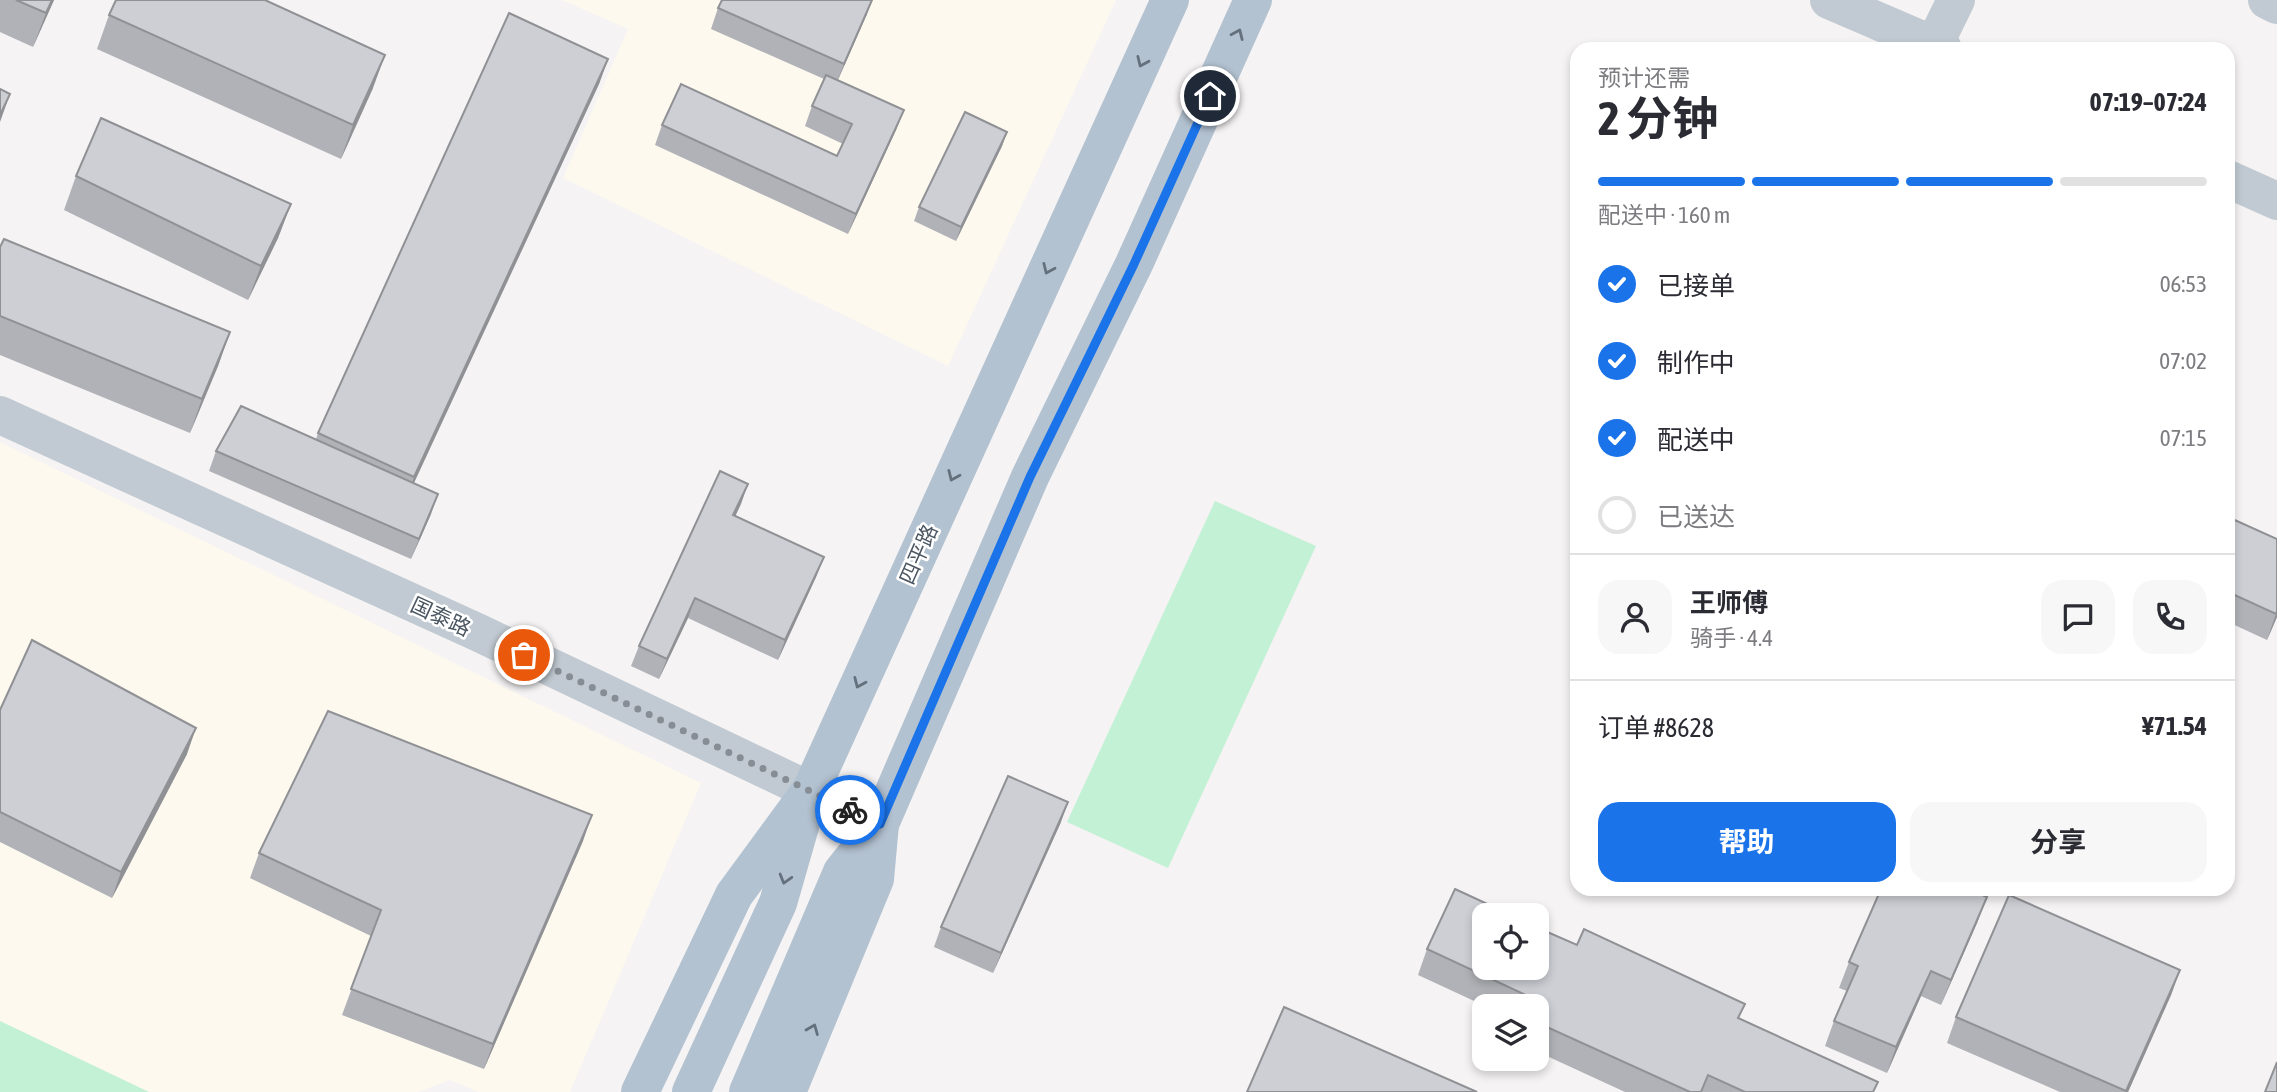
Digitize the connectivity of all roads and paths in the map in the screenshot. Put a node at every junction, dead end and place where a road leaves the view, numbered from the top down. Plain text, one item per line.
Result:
1 (1170, 0) edge
2 (1253, 0) edge
3 (1829, 0) edge
4 (1956, 0) edge
5 (2267, 0) edge
6 (2277, 5) edge
7 (1926, 42) edge
8 (1940, 42) edge
9 (2235, 181) edge
10 (2277, 201) edge
11 (0, 415) edge
12 (811, 790) junction
13 (880, 824) junction
14 (640, 1092) edge
15 (691, 1092) edge
16 (748, 1092) edge
17 (787, 1092) edge

1 -> 12 main road, 四平路
13 -> 2 main road
3 - 7 street
4 - 8 street
5 - 6 street
9 - 10 street
11 - 12 street, 国泰路
12 - 13 street, 国泰路
12 - 14 main road, 四平路
12 -> 15 main road
13 - 16 main road
17 -> 13 main road

